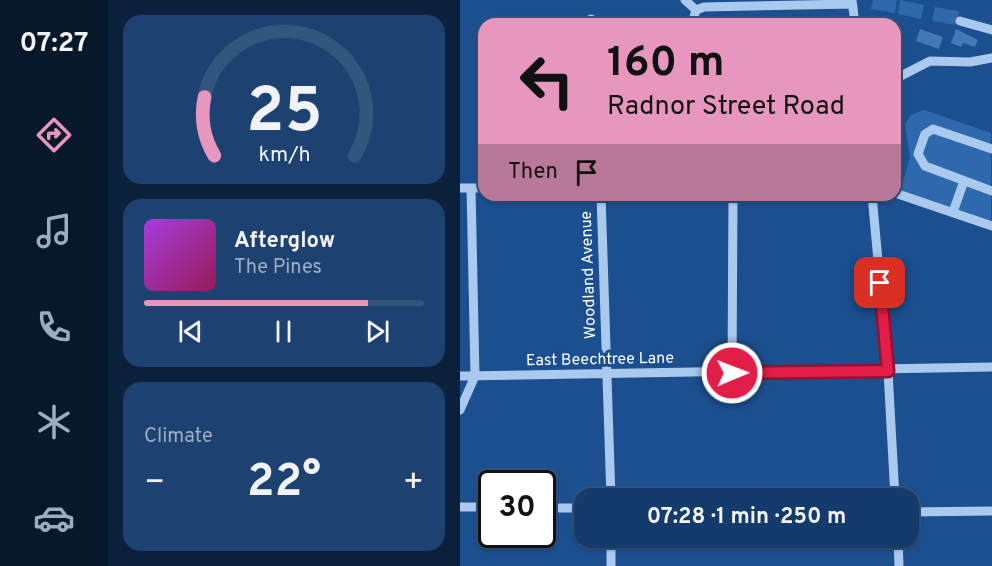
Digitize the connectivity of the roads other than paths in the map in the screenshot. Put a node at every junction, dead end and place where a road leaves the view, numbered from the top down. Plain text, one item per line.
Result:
1 (685, 0) edge
2 (852, 2) edge
3 (696, 10) junction
4 (694, 18) edge
5 (854, 18) edge
6 (960, 21) dead end
7 (991, 30) edge
8 (991, 58) edge
9 (901, 76) edge
10 (991, 149) edge
11 (964, 181) junction
12 (460, 188) edge
13 (471, 188) junction
14 (478, 188) edge
15 (991, 191) edge
16 (901, 195) edge
17 (601, 201) edge
18 (733, 201) edge
19 (873, 201) edge
20 (953, 212) junction
21 (991, 226) edge
22 (991, 367) edge
23 (888, 371) junction
24 (732, 373) junction
25 (608, 375) junction
26 (460, 376) edge
27 (475, 376) junction
28 (460, 410) edge
29 (611, 488) edge
30 (894, 488) edge
31 (460, 507) edge
32 (478, 507) edge
33 (556, 508) edge
34 (574, 508) edge
35 (919, 512) edge
36 (991, 512) edge
37 (611, 548) edge
38 (898, 548) edge
39 (611, 566) edge
40 (899, 566) edge

1 - 3 street
2 - 3 street
2 - 5 street
3 - 4 street
6 - 7 street
8 - 9 street
10 - 11 street
11 - 15 street
11 - 20 street
12 - 13 street
13 - 14 street
13 - 27 street
16 - 20 street
17 - 25 street, Woodland Avenue
18 - 24 street
19 - 23 street
20 - 21 street
22 - 23 street, East Beechtree Lane
23 - 24 street, East Beechtree Lane
23 - 30 street
24 - 25 street, East Beechtree Lane
25 - 27 street, East Beechtree Lane
25 - 29 street, Woodland Avenue
26 - 27 street, East Beechtree Lane
27 - 28 street
31 - 32 street
33 - 34 street
35 - 36 street
37 - 39 street
38 - 40 street

